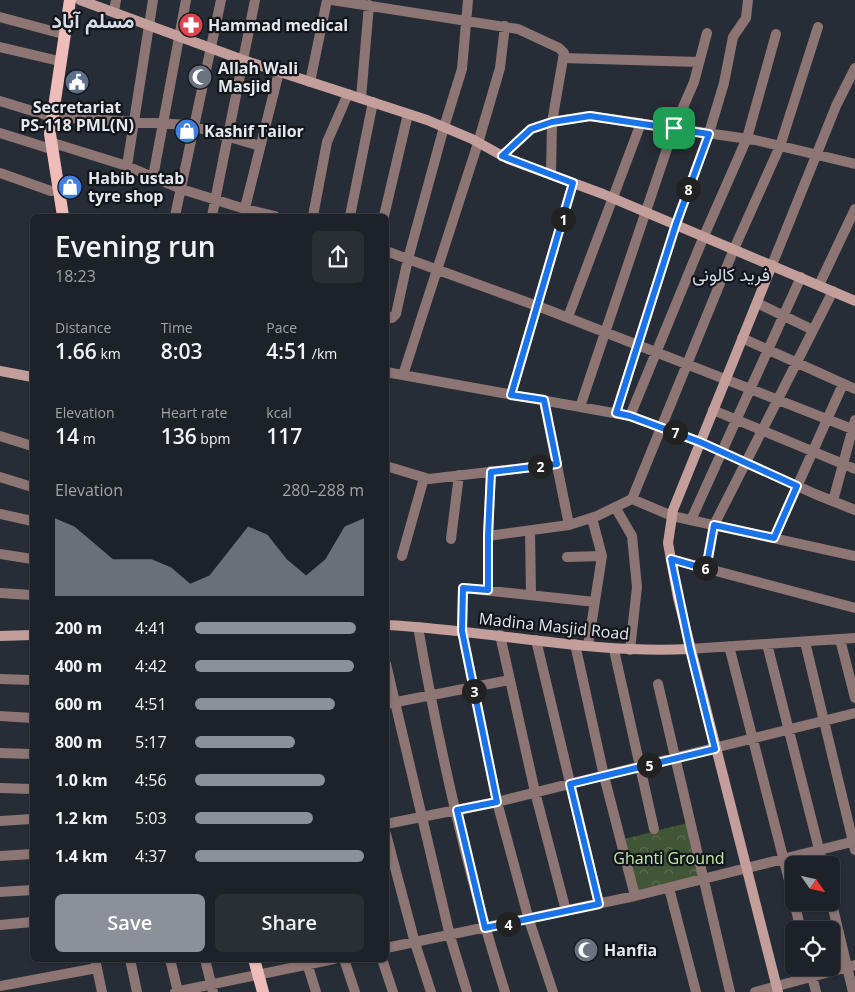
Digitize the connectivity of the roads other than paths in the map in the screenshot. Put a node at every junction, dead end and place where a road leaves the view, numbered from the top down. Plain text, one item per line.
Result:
1 (70, 0) edge
2 (80, 0) edge
3 (116, 0) edge
4 (153, 0) edge
5 (186, 0) edge
6 (221, 0) edge
7 (255, 0) edge
8 (327, 0) edge
9 (332, 0) edge
10 (468, 0) edge
11 (748, 0) edge
12 (367, 3) edge
13 (114, 11) junction
14 (0, 17) edge
15 (467, 19) junction
16 (149, 24) junction
17 (506, 26) junction
18 (818, 27) dead end
19 (707, 33) dead end
20 (63, 34) junction
21 (776, 34) dead end
22 (179, 35) junction
23 (0, 47) edge
24 (212, 48) junction
25 (563, 58) junction
26 (242, 60) junction
27 (60, 61) junction
28 (699, 62) junction
29 (855, 68) edge
30 (279, 72) junction
31 (310, 82) junction
32 (348, 94) junction
33 (361, 98) junction
34 (0, 101) edge
35 (373, 102) junction
36 (408, 114) junction
37 (52, 117) junction
38 (134, 122) junction
39 (552, 122) junction
40 (163, 123) junction
41 (641, 123) junction
42 (194, 126) junction
43 (444, 127) junction
44 (674, 128) junction
45 (0, 133) edge
46 (709, 134) junction
47 (229, 137) junction
48 (746, 138) junction
49 (478, 143) junction
50 (50, 146) junction
51 (260, 146) junction
52 (780, 146) junction
53 (817, 155) junction
54 (502, 156) junction
55 (854, 162) edge
56 (126, 166) junction
57 (0, 172) edge
58 (551, 175) junction
59 (153, 177) junction
60 (573, 183) junction
61 (181, 189) junction
62 (51, 191) dead end
63 (612, 198) junction
64 (215, 200) junction
65 (855, 209) edge
66 (646, 212) junction
67 (244, 213) edge
68 (62, 214) edge
69 (175, 214) edge
70 (212, 214) edge
71 (313, 214) edge
72 (350, 214) edge
73 (384, 214) edge
74 (676, 224) junction
75 (704, 236) junction
76 (734, 249) junction
77 (389, 252) edge
78 (408, 259) junction
79 (772, 265) junction
80 (437, 270) junction
81 (800, 277) junction
82 (819, 285) junction
83 (833, 291) junction
84 (855, 301) edge
85 (757, 303) junction
86 (538, 306) junction
87 (783, 315) junction
88 (389, 318) edge
89 (568, 318) junction
90 (814, 330) junction
91 (605, 332) junction
92 (742, 338) junction
93 (637, 345) junction
94 (768, 350) junction
95 (656, 352) junction
96 (797, 363) junction
97 (687, 364) junction
98 (0, 370) edge
99 (389, 373) edge
100 (403, 375) junction
101 (30, 378) edge
102 (725, 380) junction
103 (843, 384) junction
104 (750, 389) junction
105 (855, 389) edge
106 (511, 395) junction
107 (544, 400) junction
108 (778, 400) junction
109 (580, 407) junction
110 (713, 410) junction
111 (616, 413) junction
112 (630, 416) junction
113 (827, 419) junction
114 (736, 420) junction
115 (854, 426) edge
116 (661, 427) junction
117 (762, 431) junction
118 (0, 436) edge
119 (700, 442) junction
120 (30, 445) edge
121 (722, 452) junction
122 (813, 452) junction
123 (746, 463) junction
124 (557, 464) junction
125 (843, 464) junction
126 (389, 467) edge
127 (855, 469) edge
128 (491, 472) junction
129 (459, 476) junction
130 (0, 477) edge
131 (424, 478) junction
132 (30, 486) edge
133 (797, 486) junction
134 (632, 499) junction
135 (833, 501) junction
136 (615, 507) junction
137 (855, 510) edge
138 (0, 514) edge
139 (672, 516) junction
140 (592, 518) junction
141 (691, 520) junction
142 (30, 521) edge
143 (569, 525) junction
144 (714, 525) junction
145 (530, 530) junction
146 (488, 536) junction
147 (774, 538) junction
148 (451, 539) dead end
149 (0, 554) edge
150 (402, 556) dead end
151 (602, 556) junction
152 (855, 556) edge
153 (567, 558) dead end
154 (30, 559) edge
155 (671, 559) junction
156 (706, 569) junction
157 (488, 590) junction
158 (0, 593) edge
159 (30, 595) edge
160 (532, 595) junction
161 (595, 602) junction
162 (855, 608) edge
163 (389, 625) edge
164 (418, 627) junction
165 (462, 631) junction
166 (30, 635) edge
167 (500, 635) junction
168 (0, 636) edge
169 (855, 638) edge
170 (840, 639) junction
171 (536, 640) junction
172 (805, 642) junction
173 (575, 644) junction
174 (767, 644) junction
175 (588, 646) junction
176 (729, 646) junction
177 (690, 649) junction
178 (614, 650) junction
179 (630, 650) junction
180 (0, 679) edge
181 (30, 680) edge
182 (510, 680) junction
183 (658, 684) dead end
184 (389, 687) edge
185 (474, 688) junction
186 (430, 695) junction
187 (855, 698) edge
188 (391, 703) edge
189 (855, 713) edge
190 (0, 716) edge
191 (30, 718) edge
192 (824, 721) junction
193 (789, 730) junction
194 (753, 739) junction
195 (715, 749) junction
196 (0, 753) edge
197 (30, 754) edge
198 (675, 759) junction
199 (640, 767) junction
200 (604, 776) junction
201 (570, 784) junction
202 (0, 788) edge
203 (30, 788) edge
204 (535, 792) junction
205 (497, 802) junction
206 (457, 810) junction
207 (420, 818) junction
208 (30, 819) edge
209 (0, 821) edge
210 (389, 823) edge
211 (654, 829) dead end
212 (854, 844) edge
213 (389, 845) edge
214 (820, 850) junction
215 (30, 854) edge
216 (0, 856) edge
217 (821, 856) edge
218 (784, 860) junction
219 (785, 864) edge
220 (746, 869) junction
221 (705, 879) junction
222 (668, 888) junction
223 (30, 890) edge
224 (0, 892) edge
225 (635, 896) junction
226 (599, 904) junction
227 (566, 911) junction
228 (834, 911) edge
229 (529, 920) junction
230 (30, 922) edge
231 (0, 925) edge
232 (485, 928) junction
233 (450, 936) junction
234 (415, 942) junction
235 (389, 947) edge
236 (131, 962) edge
237 (171, 962) edge
238 (206, 962) edge
239 (255, 962) edge
240 (306, 962) edge
241 (345, 962) edge
242 (383, 962) edge
243 (96, 963) edge
244 (851, 966) edge
245 (258, 974) junction
246 (803, 976) edge
247 (812, 976) edge
248 (0, 986) edge
249 (212, 988) edge
250 (777, 989) edge
251 (102, 992) edge
252 (137, 992) edge
253 (177, 992) edge
254 (263, 992) edge
255 (316, 992) edge
256 (355, 992) edge
257 (394, 992) edge
258 (431, 992) edge
259 (467, 992) edge
260 (505, 992) edge
261 (553, 992) edge
262 (696, 992) edge
263 (730, 992) edge
264 (755, 992) edge
265 (816, 992) edge
266 (853, 992) edge

1 - 20 main road
2 - 13 street
3 - 13 street
4 - 16 street
5 - 22 street
6 - 24 street
7 - 26 street
8 - 31 street
9 - 12 street
10 - 15 street
11 - 46 street
12 - 15 street
12 - 33 street
13 - 16 street
14 - 20 street
15 - 17 street
15 - 43 street
16 - 22 street
16 - 38 street
17 - 25 street
17 - 49 street
18 - 52 street
19 - 28 street
20 - 27 main road
21 - 48 street
22 - 24 street
22 - 40 street
23 - 27 street
24 - 26 street
24 - 42 street
25 - 28 street
25 - 39 street
26 - 30 street
26 - 47 street
27 - 37 main road
28 - 44 street
29 - 53 street
30 - 31 street
30 - 51 street
31 - 32 street
32 - 33 street
32 - 71 street
33 - 35 street
34 - 37 street
35 - 36 street
35 - 72 street
36 - 43 street
36 - 73 street
37 - 38 street
37 - 50 main road
38 - 40 street
38 - 56 street
39 - 41 street
39 - 54 street
39 - 58 street
40 - 42 street
40 - 59 street
41 - 44 street
41 - 63 street
42 - 47 street
42 - 61 street
43 - 49 street
43 - 78 street
44 - 46 street
44 - 66 street
45 - 50 street
46 - 48 street
46 - 74 street
47 - 51 street
47 - 64 street
48 - 52 street
48 - 75 street
49 - 54 street
49 - 80 street
50 - 56 street
50 - 68 main road
51 - 67 street
52 - 53 street
52 - 76 street
53 - 55 street
53 - 79 street
54 - 58 street
56 - 59 street
57 - 62 street
58 - 60 street
59 - 61 street
60 - 63 street
60 - 86 street
61 - 64 street
61 - 69 street
63 - 66 street
63 - 89 street
64 - 67 street
64 - 70 street
65 - 82 street
66 - 74 street
66 - 91 street
74 - 75 street
74 - 93 street
75 - 76 street
75 - 95 street
76 - 79 street
76 - 97 street
77 - 78 street
78 - 80 street
78 - 88 street
79 - 81 street
79 - 85 street
80 - 86 street
80 - 100 street
81 - 82 street
81 - 87 street
82 - 83 street
83 - 84 street
83 - 90 street
85 - 87 street
85 - 92 street
86 - 89 street
86 - 106 street
87 - 90 street
87 - 94 street
89 - 91 street
90 - 96 street
91 - 93 street
91 - 109 street
92 - 94 street
92 - 102 street
93 - 95 street
93 - 111 street
94 - 96 street
94 - 104 street
95 - 97 street
95 - 112 street
96 - 103 street
96 - 108 street
97 - 102 street
97 - 116 street
98 - 101 street
99 - 100 street
100 - 106 street
102 - 104 street
102 - 110 street
103 - 105 street
103 - 113 street
104 - 108 street
104 - 114 street
106 - 107 street
107 - 109 street
107 - 124 street
108 - 113 street
108 - 117 street
109 - 111 street
110 - 114 street
110 - 119 street
111 - 112 street
112 - 116 street
113 - 115 street
113 - 122 street
114 - 117 street
114 - 121 street
115 - 125 street
116 - 119 street
116 - 134 street
117 - 122 street
117 - 123 street
118 - 120 street
119 - 121 street
119 - 139 street
121 - 123 street
121 - 141 street
122 - 125 street
122 - 133 street
123 - 133 street
123 - 144 street
124 - 128 street
124 - 143 street
125 - 127 street
125 - 135 street
126 - 131 street
128 - 129 street
128 - 146 street
129 - 131 street
129 - 148 street
130 - 132 street
131 - 150 street
133 - 135 street
133 - 147 street
134 - 136 street
134 - 139 street
135 - 137 street
136 - 140 street
136 - 179 street
138 - 142 street
139 - 141 street
139 - 155 street
140 - 143 street
140 - 151 street
141 - 144 street
143 - 145 street
144 - 147 street
144 - 156 street
145 - 146 street
145 - 160 street
146 - 157 street
147 - 152 street
149 - 154 street
151 - 153 street
151 - 161 street
155 - 156 street
155 - 177 street
156 - 162 street
157 - 160 street
157 - 165 street
158 - 159 street
160 - 161 street
161 - 175 street
163 - 164 street, Madina Masjid Road
164 - 165 street, Madina Masjid Road
164 - 186 street
165 - 167 street, Madina Masjid Road
165 - 185 street
166 - 168 street
167 - 171 street, Madina Masjid Road
167 - 182 street
169 - 170 street
170 - 172 street
170 - 187 street
171 - 173 street, Madina Masjid Road
171 - 201 street
172 - 174 street
172 - 192 street
173 - 175 street, Madina Masjid Road
173 - 200 street
174 - 176 street
174 - 193 street
175 - 178 street, Madina Masjid Road
176 - 177 street
176 - 194 street
177 - 179 street, Madina Masjid Road
177 - 195 street
178 - 179 street, Madina Masjid Road
178 - 199 street
180 - 181 street
182 - 185 street
182 - 204 street
183 - 198 street
184 - 188 street
185 - 186 street
185 - 205 street
186 - 188 street
186 - 206 street
188 - 207 street
189 - 192 street
190 - 191 street
192 - 193 street
192 - 212 street
193 - 194 street
193 - 214 street
194 - 195 street
194 - 218 street
195 - 198 street
195 - 220 street
196 - 197 street
198 - 199 street
198 - 221 street
199 - 200 street
199 - 211 street
200 - 201 street
200 - 225 street
201 - 204 street
201 - 226 street
202 - 203 street
204 - 205 street
204 - 227 street
205 - 206 street
205 - 229 street
206 - 207 street
206 - 232 street
207 - 210 street
207 - 233 street
208 - 209 street
212 - 214 street
213 - 234 street
214 - 217 street
214 - 218 street
215 - 216 street
218 - 219 street
218 - 220 street
220 - 221 street
220 - 250 street
221 - 222 street
221 - 263 street
222 - 225 street
222 - 262 street
223 - 224 street
225 - 226 street
226 - 227 street
227 - 229 street
228 - 244 street
229 - 232 street
229 - 261 street
230 - 231 street
232 - 233 street
232 - 260 street
233 - 234 street
233 - 259 street
234 - 235 street
234 - 258 street
236 - 252 street
237 - 253 street
238 - 249 street
239 - 245 main road
240 - 245 street
240 - 255 street
241 - 256 street
242 - 257 street
243 - 248 street
243 - 251 street
244 - 266 street
245 - 249 street
245 - 254 main road
246 - 250 street
247 - 265 street
249 - 253 street
250 - 264 street

